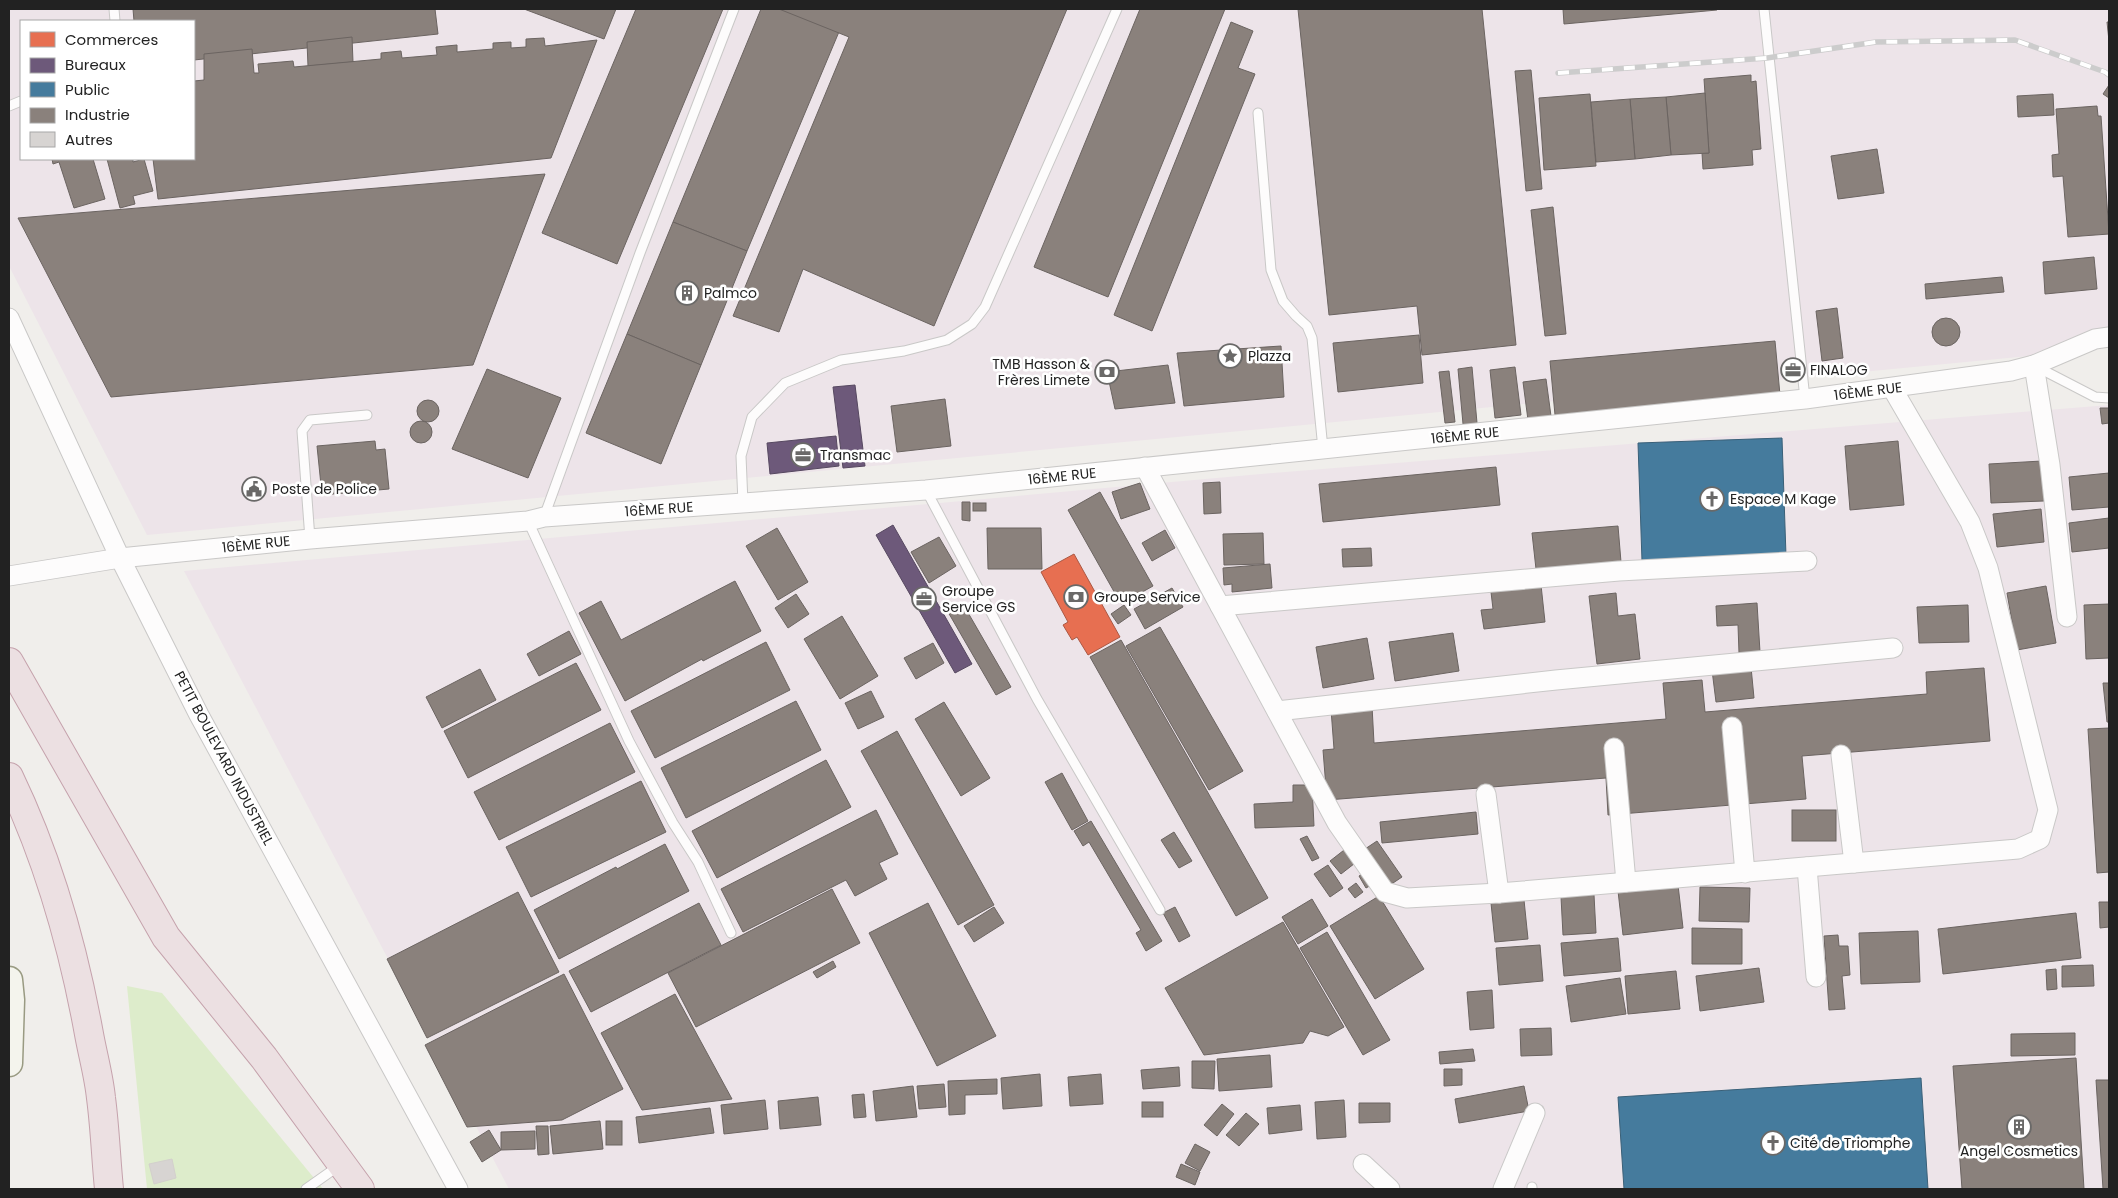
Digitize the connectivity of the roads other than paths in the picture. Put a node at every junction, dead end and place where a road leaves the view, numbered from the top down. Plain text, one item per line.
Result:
1 (734, 9) edge
2 (1117, 9) edge
3 (1764, 9) edge
4 (1258, 113) dead end
5 (9, 318) edge
6 (2109, 337) edge
7 (2034, 365) junction
8 (1892, 388) junction
9 (2109, 398) edge
10 (1805, 399) junction
11 (367, 414) dead end
12 (1323, 450) junction
13 (1145, 468) junction
14 (926, 490) junction
15 (744, 503) junction
16 (536, 519) junction
17 (310, 539) junction
18 (120, 558) junction
19 (1807, 561) dead end
20 (9, 576) edge
21 (1220, 606) junction
22 (2067, 618) dead end
23 (1893, 648) dead end
24 (9, 662) edge
25 (1277, 711) junction
26 (1732, 727) dead end
27 (1614, 748) dead end
28 (1841, 755) dead end
29 (9, 777) edge
30 (1486, 794) dead end
31 (1854, 863) junction
32 (1807, 867) junction
33 (1745, 873) junction
34 (1626, 882) junction
35 (1499, 892) junction
36 (1160, 910) dead end
37 (731, 933) dead end
38 (1816, 976) dead end
39 (9, 980) edge
40 (9, 1063) edge
41 (1535, 1113) dead end
42 (342, 1164) junction
43 (1363, 1164) dead end
44 (109, 1189) edge
45 (306, 1189) edge
46 (360, 1189) edge
47 (458, 1189) edge
48 (1390, 1189) edge
49 (1503, 1189) edge

1 - 16 lane
2 - 15 lane
3 - 10 lane
4 - 12 lane
5 - 18 street, PETIT BOULEVARD INDUSTRIEL
6 - 7 street, 16ÈME RUE
7 - 8 street, 16ÈME RUE
7 - 9 lane
7 - 22 street
8 - 10 street, 16ÈME RUE
8 - 31 street
10 - 12 street, 16ÈME RUE
11 - 17 lane
12 - 13 street, 16ÈME RUE
13 - 14 street, 16ÈME RUE
13 - 21 street
14 - 15 street, 16ÈME RUE
14 - 36 lane
15 - 16 street, 16ÈME RUE
16 - 17 street, 16ÈME RUE
16 - 37 lane
17 - 18 street, 16ÈME RUE
18 - 20 street, 16ÈME RUE
18 - 47 street, PETIT BOULEVARD INDUSTRIEL
19 - 21 street
21 - 25 street
23 - 25 street
24 - 42 highway
25 - 35 street
26 - 33 street
27 - 34 street
28 - 31 street
29 - 44 highway
30 - 35 street
31 - 32 street
32 - 33 street
32 - 38 street
33 - 34 street
34 - 35 street
39 - 40 main road
41 - 49 street
42 - 45 lane
42 - 46 highway
43 - 48 street

